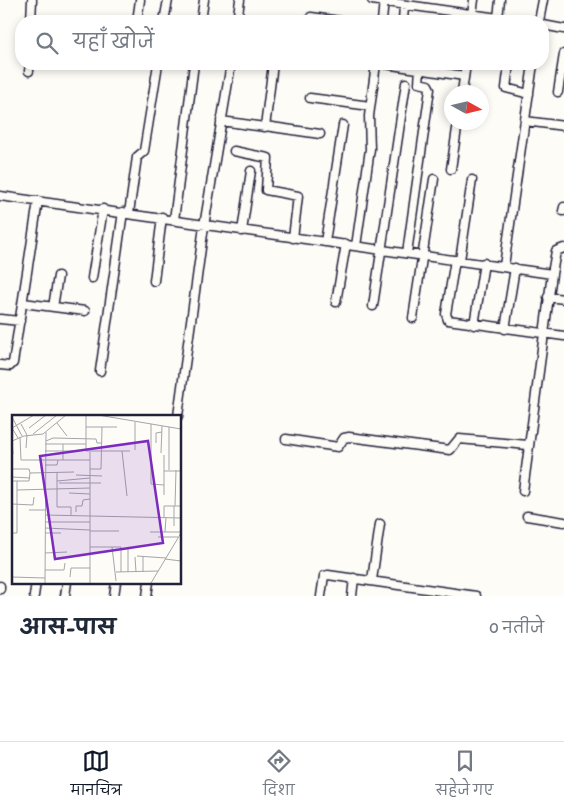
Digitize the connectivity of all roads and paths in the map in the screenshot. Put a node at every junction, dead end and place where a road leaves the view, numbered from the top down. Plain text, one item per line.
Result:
1 (32, 0) edge
2 (140, 0) edge
3 (168, 0) edge
4 (204, 0) edge
5 (240, 0) edge
6 (372, 0) edge
7 (474, 0) edge
8 (500, 0) edge
9 (543, 0) edge
10 (384, 1) edge
11 (404, 5) junction
12 (31, 15) edge
13 (138, 15) edge
14 (165, 15) edge
15 (202, 15) edge
16 (238, 15) edge
17 (383, 15) edge
18 (403, 15) edge
19 (456, 15) edge
20 (472, 15) edge
21 (498, 15) edge
22 (540, 15) edge
23 (549, 26) edge
24 (564, 29) edge
25 (564, 54) edge
26 (157, 70) edge
27 (193, 70) edge
28 (230, 70) edge
29 (272, 70) edge
30 (375, 70) edge
31 (420, 70) edge
32 (426, 70) edge
33 (465, 70) edge
34 (508, 70) edge
35 (532, 70) edge
36 (464, 76) junction
37 (406, 83) dead end
38 (463, 85) edge
39 (558, 92) dead end
40 (529, 94) junction
41 (310, 98) dead end
42 (370, 106) junction
43 (221, 121) junction
44 (525, 121) junction
45 (343, 125) dead end
46 (265, 126) junction
47 (564, 126) edge
48 (457, 130) edge
49 (320, 134) dead end
50 (234, 151) dead end
51 (451, 169) dead end
52 (251, 171) dead end
53 (434, 179) dead end
54 (472, 180) dead end
55 (0, 196) edge
56 (38, 201) junction
57 (103, 209) junction
58 (126, 212) junction
59 (162, 217) junction
60 (174, 220) junction
61 (204, 226) junction
62 (242, 231) junction
63 (293, 238) junction
64 (325, 242) junction
65 (346, 244) junction
66 (356, 246) junction
67 (564, 248) edge
68 (382, 249) junction
69 (407, 253) junction
70 (424, 255) junction
71 (458, 260) junction
72 (484, 263) junction
73 (504, 266) junction
74 (515, 268) junction
75 (552, 274) junction
76 (58, 276) dead end
77 (92, 278) dead end
78 (154, 281) dead end
79 (548, 297) junction
80 (564, 299) edge
81 (336, 302) dead end
82 (23, 303) junction
83 (373, 306) dead end
84 (53, 307) junction
85 (85, 311) dead end
86 (413, 318) dead end
87 (0, 319) edge
88 (20, 321) junction
89 (474, 325) junction
90 (505, 329) junction
91 (543, 334) junction
92 (564, 336) edge
93 (0, 365) edge
94 (100, 371) dead end
95 (178, 415) edge
96 (286, 439) dead end
97 (528, 445) junction
98 (523, 491) dead end
99 (527, 516) dead end
100 (564, 522) edge
101 (380, 524) dead end
102 (354, 578) junction
103 (372, 580) junction
104 (459, 595) edge
105 (321, 596) edge
106 (352, 596) edge
107 (476, 596) edge

1 - 12 street
2 - 13 street
3 - 14 street
4 - 15 street
5 - 16 street
6 - 10 street
7 - 20 street
8 - 21 street
9 - 22 street
10 - 11 street
10 - 17 street
11 - 18 street
11 - 19 street
23 - 24 street
25 - 39 street
26 - 58 street
27 - 60 street
28 - 43 street
29 - 46 street
30 - 42 street
31 - 69 street
32 - 36 street
33 - 36 street
34 - 40 street
35 - 40 street
36 - 38 street
37 - 68 street
40 - 44 street
41 - 42 street
42 - 66 street
43 - 46 street
43 - 61 street
44 - 47 street
44 - 73 street
45 - 64 street
46 - 49 street
48 - 51 street
50 - 63 street
52 - 62 street
53 - 70 street
54 - 71 street
55 - 56 street
56 - 57 street
56 - 82 street
57 - 58 street
57 - 77 street
58 - 59 street
58 - 94 street
59 - 60 street
59 - 78 street
60 - 61 street
61 - 62 street
61 - 95 street
62 - 63 street
63 - 64 street
64 - 65 street
65 - 66 street
65 - 81 street
66 - 68 street
67 - 75 street
68 - 69 street
68 - 83 street
69 - 70 street
70 - 71 street
70 - 86 street
71 - 72 street
71 - 89 street
72 - 73 street
72 - 89 street
73 - 74 street
74 - 75 street
74 - 90 street
75 - 79 street
76 - 84 street
79 - 80 street
79 - 91 street
82 - 84 street
82 - 88 street
84 - 85 street
87 - 88 street
88 - 93 street
89 - 90 street
90 - 91 street
91 - 92 street
91 - 97 street
96 - 97 street
97 - 98 street
99 - 100 street
101 - 103 street
102 - 103 street
102 - 105 street
102 - 106 street
103 - 104 street
104 - 107 street

